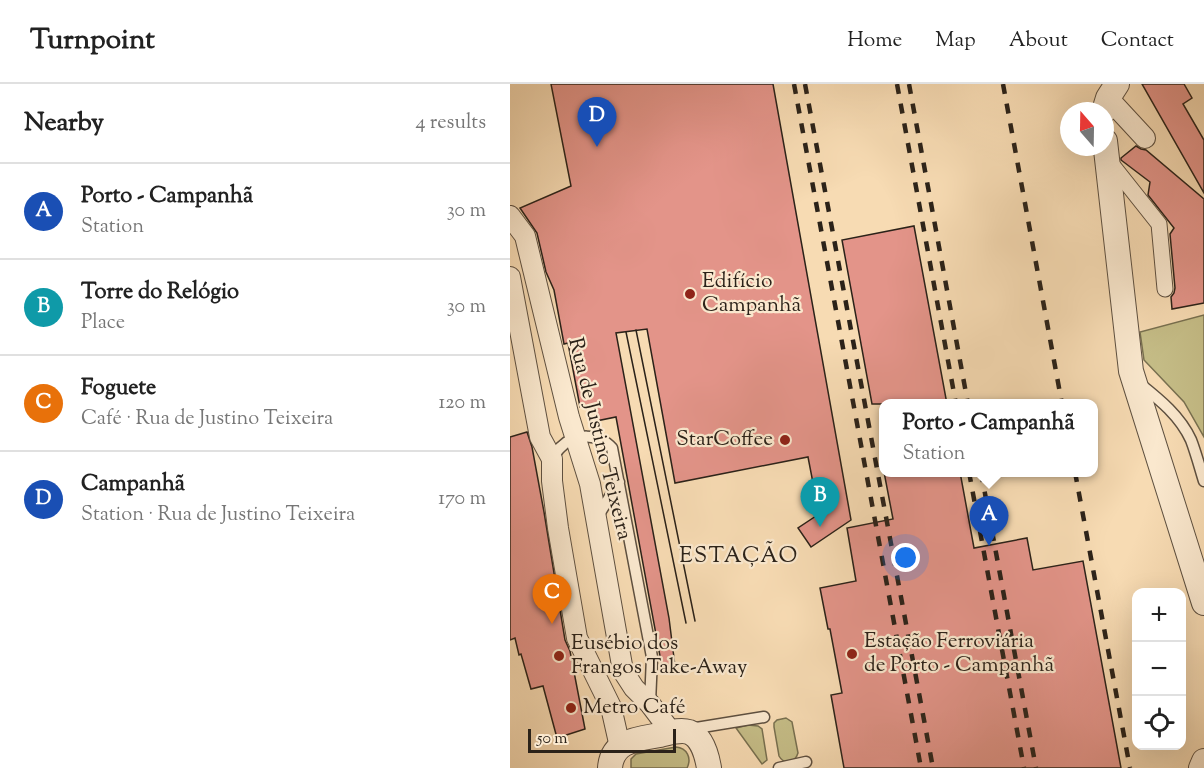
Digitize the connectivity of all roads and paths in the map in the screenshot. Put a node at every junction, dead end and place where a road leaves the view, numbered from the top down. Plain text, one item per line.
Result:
1 (1110, 98) edge
2 (1146, 138) dead end
3 (1107, 156) edge
4 (1110, 156) edge
5 (510, 216) edge
6 (510, 277) edge
7 (1165, 289) dead end
8 (1134, 380) junction
9 (576, 438) junction
10 (552, 459) junction
11 (1204, 481) edge
12 (619, 482) junction
13 (596, 519) junction
14 (1204, 603) edge
15 (650, 704) junction
16 (764, 717) dead end
17 (675, 732) junction
18 (620, 747) junction
19 (1204, 761) edge
20 (806, 762) dead end
21 (610, 768) edge
22 (709, 768) edge
23 (779, 768) edge
24 (1201, 768) edge

1 - 2 street
3 - 8 street
4 - 7 street
5 - 9 street, Rua de Justino Teixeira
6 - 10 street
8 - 11 lane
8 - 14 street
9 - 10 lane
9 - 12 lane
9 - 13 street, Rua de Justino Teixeira
10 - 18 street
12 - 13 lane
12 - 15 lane
13 - 15 street, Rua de Justino Teixeira
15 - 17 street, Rua de Justino Teixeira
16 - 17 lane
17 - 18 street
17 - 22 street
18 - 21 street
19 - 24 street
20 - 23 lane

